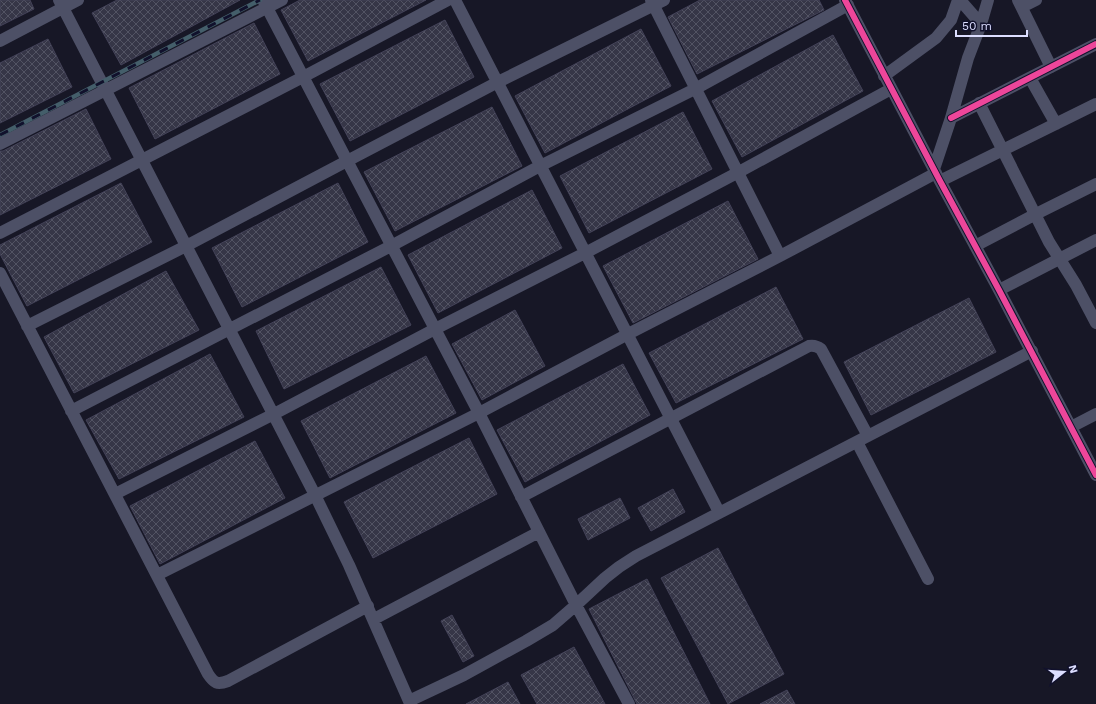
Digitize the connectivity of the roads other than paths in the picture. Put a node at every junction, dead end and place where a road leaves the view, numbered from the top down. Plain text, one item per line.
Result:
1 (78, 0) edge
2 (282, 0) edge
3 (448, 0) edge
4 (455, 0) edge
5 (959, 0) edge
6 (988, 0) edge
7 (1036, 0) edge
8 (656, 2) edge
9 (847, 3) edge
10 (1020, 3) edge
11 (61, 4) edge
12 (265, 4) edge
13 (981, 24) junction
14 (0, 41) edge
15 (1096, 44) edge
16 (1052, 67) junction
17 (303, 76) junction
18 (884, 76) junction
19 (1030, 78) junction
20 (498, 82) junction
21 (695, 89) junction
22 (891, 89) junction
23 (106, 90) junction
24 (980, 103) junction
25 (1095, 109) edge
26 (951, 118) junction
27 (1056, 124) junction
28 (0, 144) edge
29 (1003, 151) junction
30 (142, 160) junction
31 (347, 161) junction
32 (540, 166) junction
33 (737, 173) junction
34 (937, 175) junction
35 (1096, 184) edge
36 (1036, 214) junction
37 (0, 233) edge
38 (1096, 240) edge
39 (186, 246) junction
40 (391, 246) junction
41 (975, 246) junction
42 (585, 253) junction
43 (780, 256) junction
44 (1060, 259) junction
45 (0, 273) edge
46 (999, 290) junction
47 (1096, 323) edge
48 (27, 326) junction
49 (229, 329) junction
50 (435, 329) junction
51 (628, 334) junction
52 (1032, 351) junction
53 (72, 411) junction
54 (479, 412) junction
55 (274, 414) junction
56 (1096, 414) edge
57 (671, 418) junction
58 (1071, 427) junction
59 (868, 436) junction
60 (856, 442) junction
61 (1096, 476) edge
62 (115, 494) junction
63 (315, 495) junction
64 (521, 497) junction
65 (719, 512) junction
66 (539, 532) junction
67 (157, 575) junction
68 (928, 579) dead end
69 (368, 606) junction
70 (576, 606) junction
71 (374, 619) junction
72 (410, 702) edge
73 (629, 704) edge

1 - 11 street
2 - 12 street
3 - 17 street
4 - 20 street
5 - 13 street
5 - 18 street
6 - 13 street
7 - 10 street
8 - 20 street
8 - 21 street
9 - 18 street
9 - 21 street
10 - 16 street
11 - 14 street
11 - 23 street
12 - 17 street
12 - 23 street
13 - 26 street
15 - 16 street
16 - 19 street
17 - 30 street
17 - 31 street
18 - 22 street
19 - 24 street
19 - 27 street
20 - 31 street
20 - 32 street
21 - 32 street
21 - 33 street
22 - 33 street
22 - 34 street
23 - 28 street
23 - 30 street
24 - 26 street
24 - 29 street
25 - 27 street
26 - 34 street
27 - 29 street
29 - 34 street
29 - 36 street
30 - 37 street
30 - 39 street
31 - 39 street
31 - 40 street
32 - 40 street
32 - 42 street
33 - 42 street
33 - 43 street
34 - 41 street
34 - 43 street
35 - 36 street
36 - 41 street
36 - 44 street
38 - 44 street
39 - 48 street
39 - 49 street
40 - 49 street
40 - 50 street
41 - 46 street
42 - 50 street
42 - 51 street
43 - 51 street
44 - 46 street
44 - 47 street
45 - 48 street
46 - 52 street
48 - 53 street
49 - 53 street
49 - 55 street
50 - 54 street
50 - 55 street
51 - 54 street
51 - 57 street
52 - 58 street
52 - 59 street
53 - 62 street
54 - 63 street
54 - 64 street
55 - 62 street
55 - 63 street
56 - 58 street
57 - 59 street
57 - 64 street
57 - 65 street
58 - 61 street
59 - 60 street
60 - 65 street
60 - 68 street
62 - 67 street
63 - 67 street
63 - 69 street
64 - 66 street
65 - 70 street
66 - 70 street
66 - 71 street
67 - 69 street
69 - 71 street
70 - 72 street
70 - 73 street
71 - 72 street

